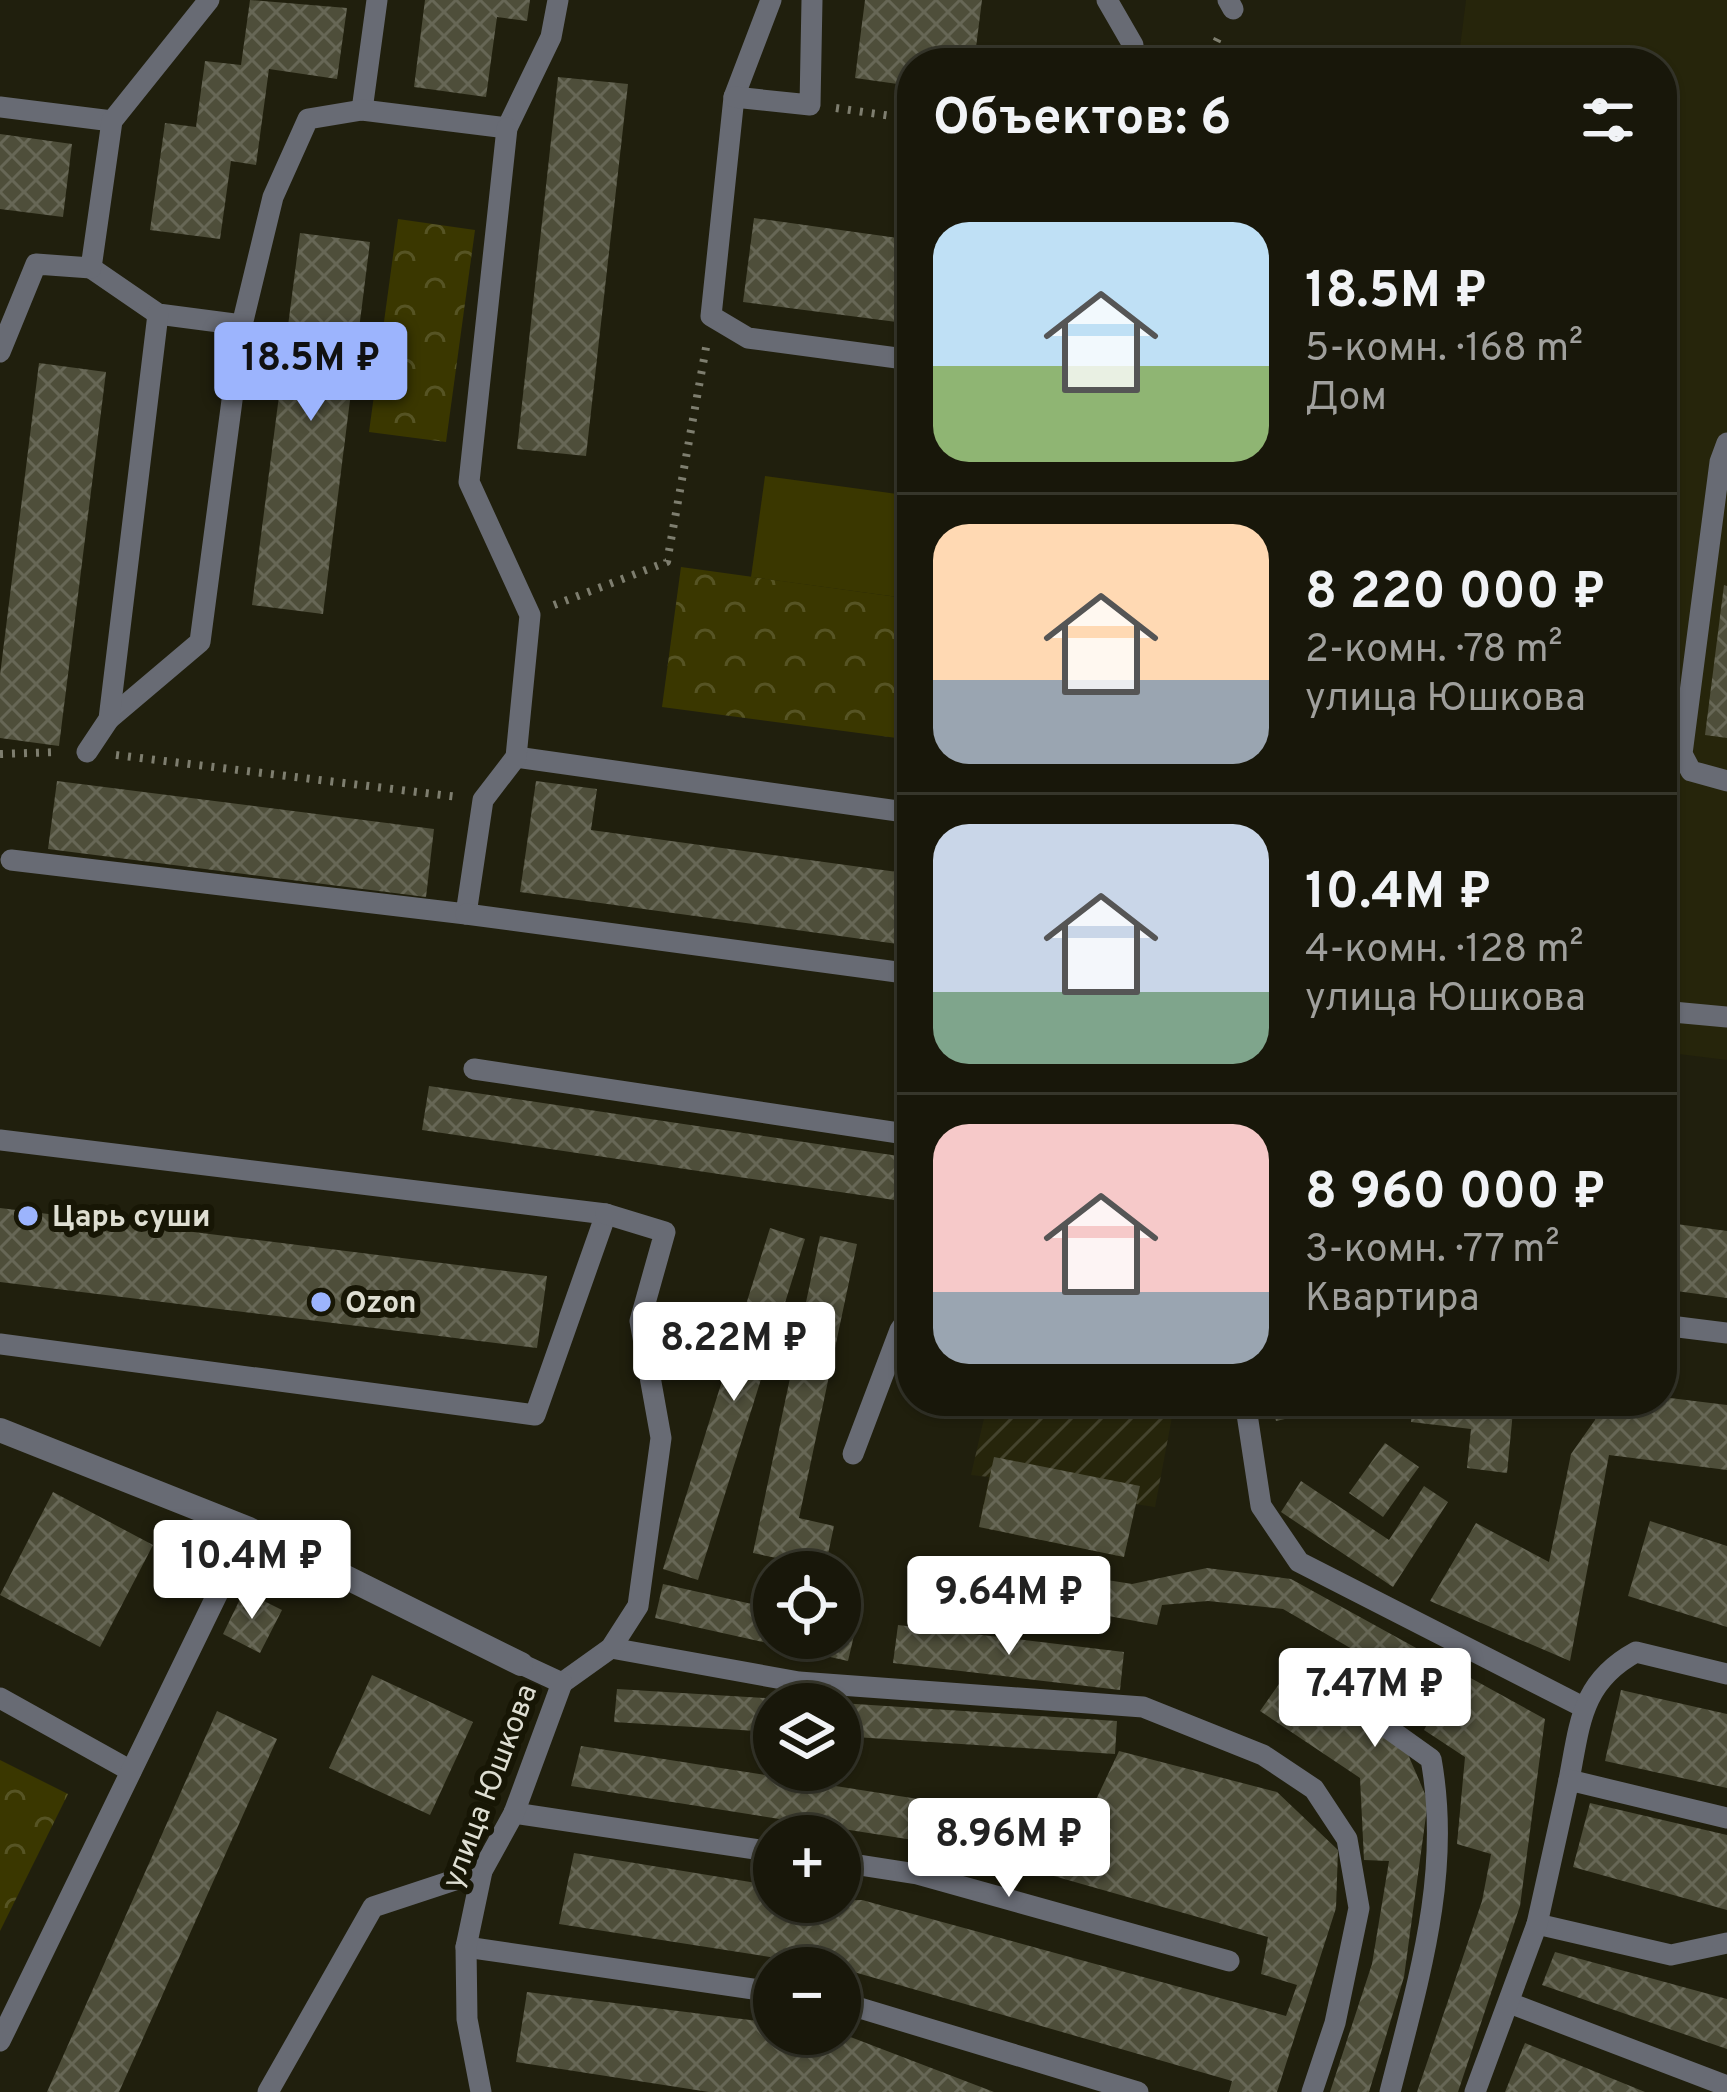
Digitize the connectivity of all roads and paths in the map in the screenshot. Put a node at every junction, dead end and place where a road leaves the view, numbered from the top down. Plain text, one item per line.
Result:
1 (209, 0) edge
2 (377, 0) edge
3 (558, 0) edge
4 (771, 0) edge
5 (812, 0) edge
6 (1107, 0) edge
7 (1133, 45) dead end
8 (734, 97) junction
9 (810, 105) junction
10 (0, 107) edge
11 (362, 110) junction
12 (897, 116) edge
13 (112, 121) junction
14 (507, 128) junction
15 (91, 268) junction
16 (158, 314) junction
17 (711, 316) junction
18 (242, 325) junction
19 (0, 352) edge
20 (897, 358) edge
21 (1727, 443) edge
22 (530, 615) junction
23 (109, 719) junction
24 (87, 752) junction
25 (0, 754) edge
26 (516, 757) junction
27 (1727, 782) edge
28 (484, 800) junction
29 (897, 811) edge
30 (11, 860) dead end
31 (466, 914) junction
32 (897, 972) edge
33 (1677, 1012) edge
34 (1727, 1017) edge
35 (473, 1069) dead end
36 (897, 1133) edge
37 (0, 1140) edge
38 (606, 1214) junction
39 (1677, 1327) edge
40 (1727, 1333) edge
41 (897, 1338) edge
42 (0, 1344) edge
43 (1248, 1416) edge
44 (0, 1430) edge
45 (854, 1454) dead end
46 (249, 1528) junction
47 (611, 1648) junction
48 (520, 1664) joint
49 (1727, 1674) edge
50 (562, 1683) junction
51 (1326, 1684) dead end
52 (0, 1698) edge
53 (1583, 1707) junction
54 (131, 1771) junction
55 (1569, 1780) junction
56 (514, 1813) junction
57 (1727, 1818) edge
58 (753, 1849) edge
59 (861, 1865) edge
60 (482, 1871) junction
61 (1538, 1924) junction
62 (1727, 1943) edge
63 (466, 1948) junction
64 (1229, 1961) dead end
65 (753, 1989) edge
66 (1511, 2004) junction
67 (861, 2008) edge
68 (0, 2041) edge
69 (1727, 2086) edge
70 (268, 2092) edge
71 (481, 2092) edge
72 (1138, 2092) edge
73 (1312, 2092) edge
74 (1390, 2092) edge
75 (1475, 2092) edge

1 - 13 lane
2 - 11 lane
3 - 14 lane
4 - 8 lane
5 - 9 lane
6 - 7 lane
8 - 9 lane
8 - 17 lane
9 - 12 path
10 - 13 lane
11 - 14 lane
11 - 18 lane
13 - 15 lane
14 - 22 lane
15 - 16 lane
15 - 19 lane
16 - 18 lane
16 - 23 lane
17 - 20 lane
17 - 22 path
18 - 23 lane
21 - 27 lane
22 - 26 lane
23 - 24 lane
24 - 25 path
24 - 28 path
26 - 28 lane
26 - 29 lane
28 - 31 lane
30 - 31 lane
31 - 32 lane
33 - 34 lane
35 - 36 lane
37 - 38 lane
38 - 42 lane
38 - 47 lane
39 - 40 lane
41 - 45 lane
43 - 53 lane
44 - 46 street, улица Юшкова
46 - 48 street, улица Юшкова
46 - 54 lane
47 - 50 lane
47 - 73 lane
48 - 50 lane, улица Юшкова
49 - 53 lane
50 - 56 lane, улица Юшкова
51 - 74 lane
52 - 54 lane
53 - 55 lane
54 - 68 lane
55 - 57 lane
55 - 61 lane
56 - 58 lane
56 - 60 lane, улица Юшкова
59 - 64 lane
60 - 63 lane, улица Юшкова
60 - 70 lane
61 - 62 lane
61 - 66 lane
63 - 65 lane
63 - 71 lane, улица Юшкова
66 - 69 lane
66 - 75 lane
67 - 72 lane

